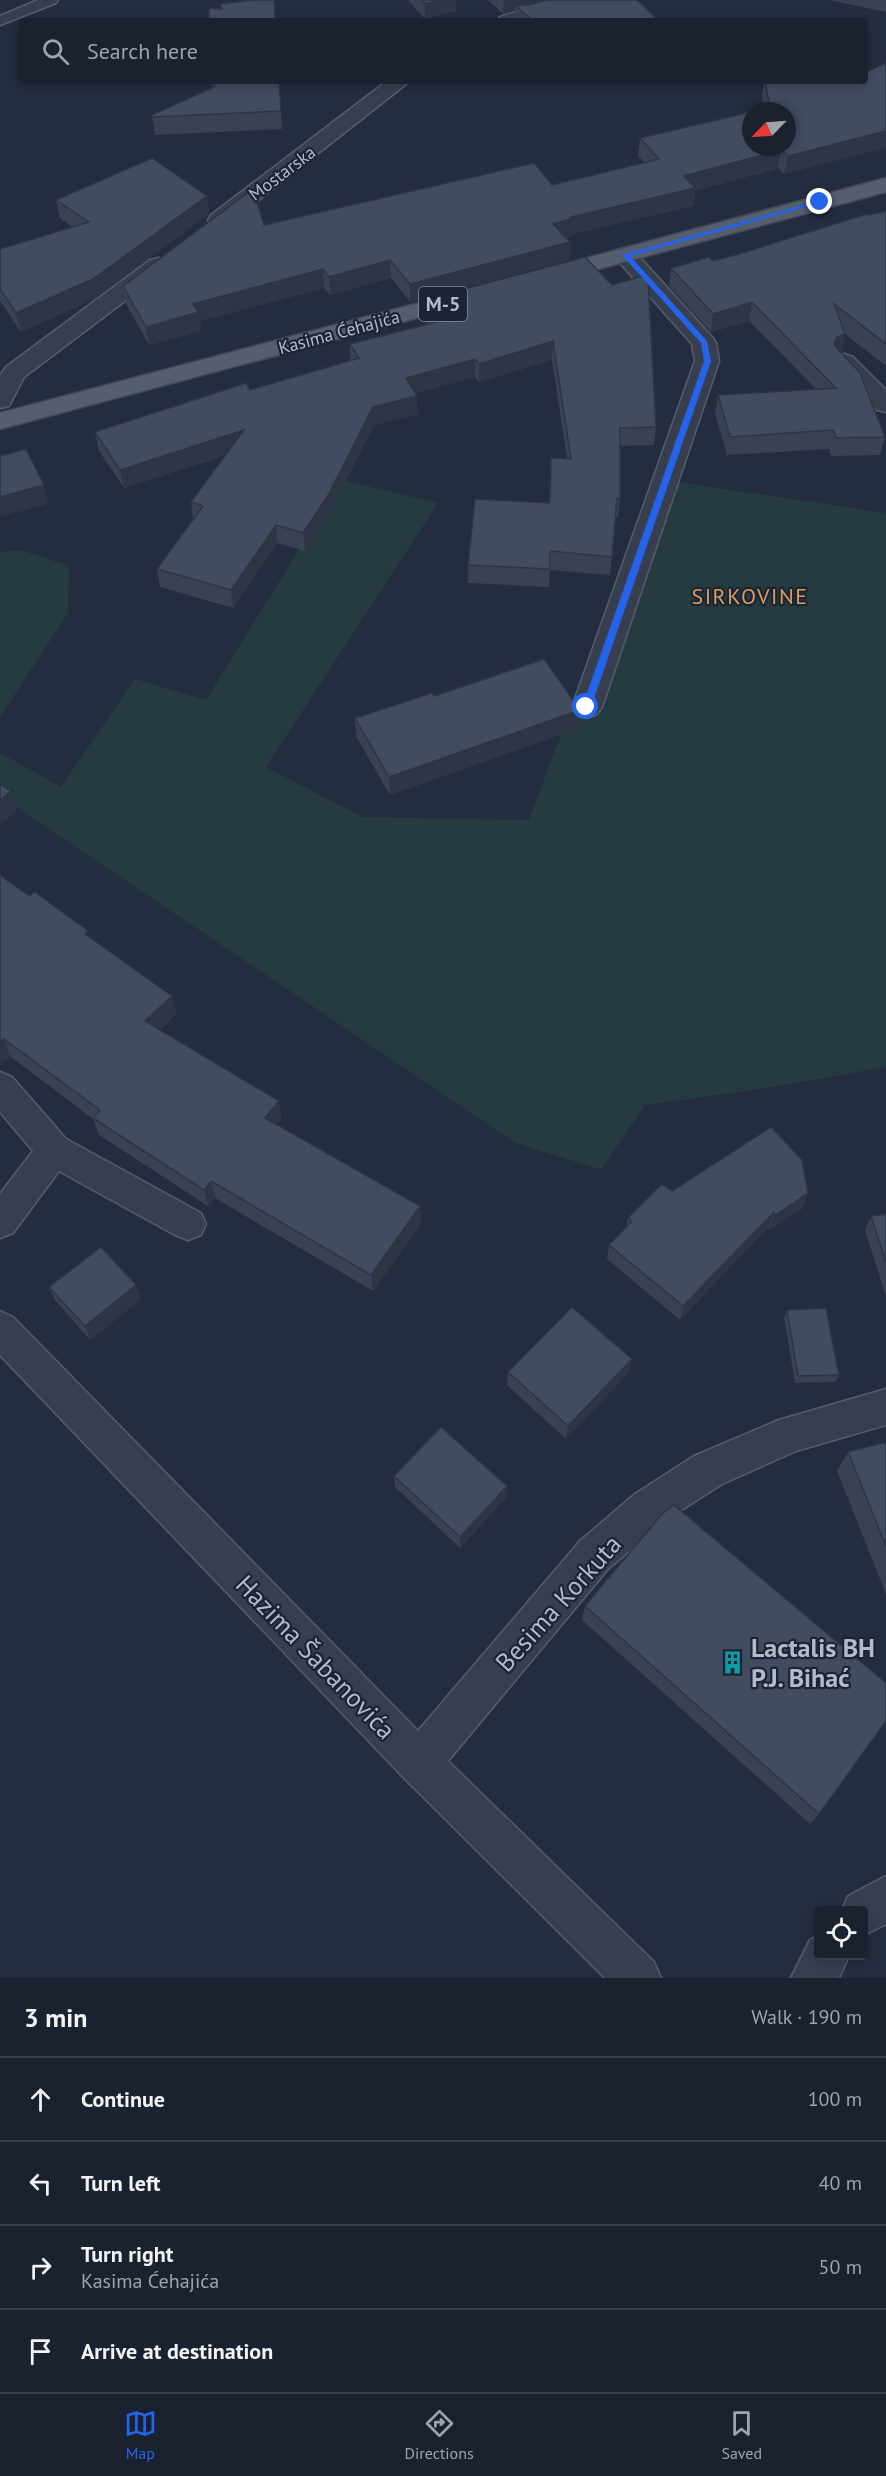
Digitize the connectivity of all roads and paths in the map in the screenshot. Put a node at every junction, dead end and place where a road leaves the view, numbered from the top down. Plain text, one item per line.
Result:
1 (51, 0) edge
2 (575, 0) edge
3 (517, 18) edge
4 (0, 21) edge
5 (396, 84) edge
6 (886, 185) edge
7 (205, 231) edge
8 (171, 255) edge
9 (625, 255) junction
10 (524, 282) edge
11 (491, 291) edge
12 (843, 362) edge
13 (886, 404) edge
14 (1, 410) edge
15 (586, 707) dead end
16 (0, 1087) edge
17 (54, 1150) junction
18 (0, 1222) edge
19 (188, 1224) dead end
20 (0, 1329) edge
21 (886, 1407) edge
22 (419, 1763) junction
23 (886, 1899) edge
24 (868, 1910) edge
25 (824, 1960) edge
26 (638, 1978) edge
27 (814, 1978) edge

1 - 4 lane
2 - 3 street
5 - 7 street, Mostarska
6 - 9 main road
8 - 14 street
9 - 10 main road
9 - 15 street
11 - 14 main road, Kasima Ćehajića / M-5
12 - 13 street
16 - 17 street
17 - 18 street
17 - 19 street
20 - 22 street, Hazima Šabanovića
21 - 22 street, Besima Korkuta
22 - 26 street, Hazima Šabanovića
23 - 24 street
25 - 27 street

